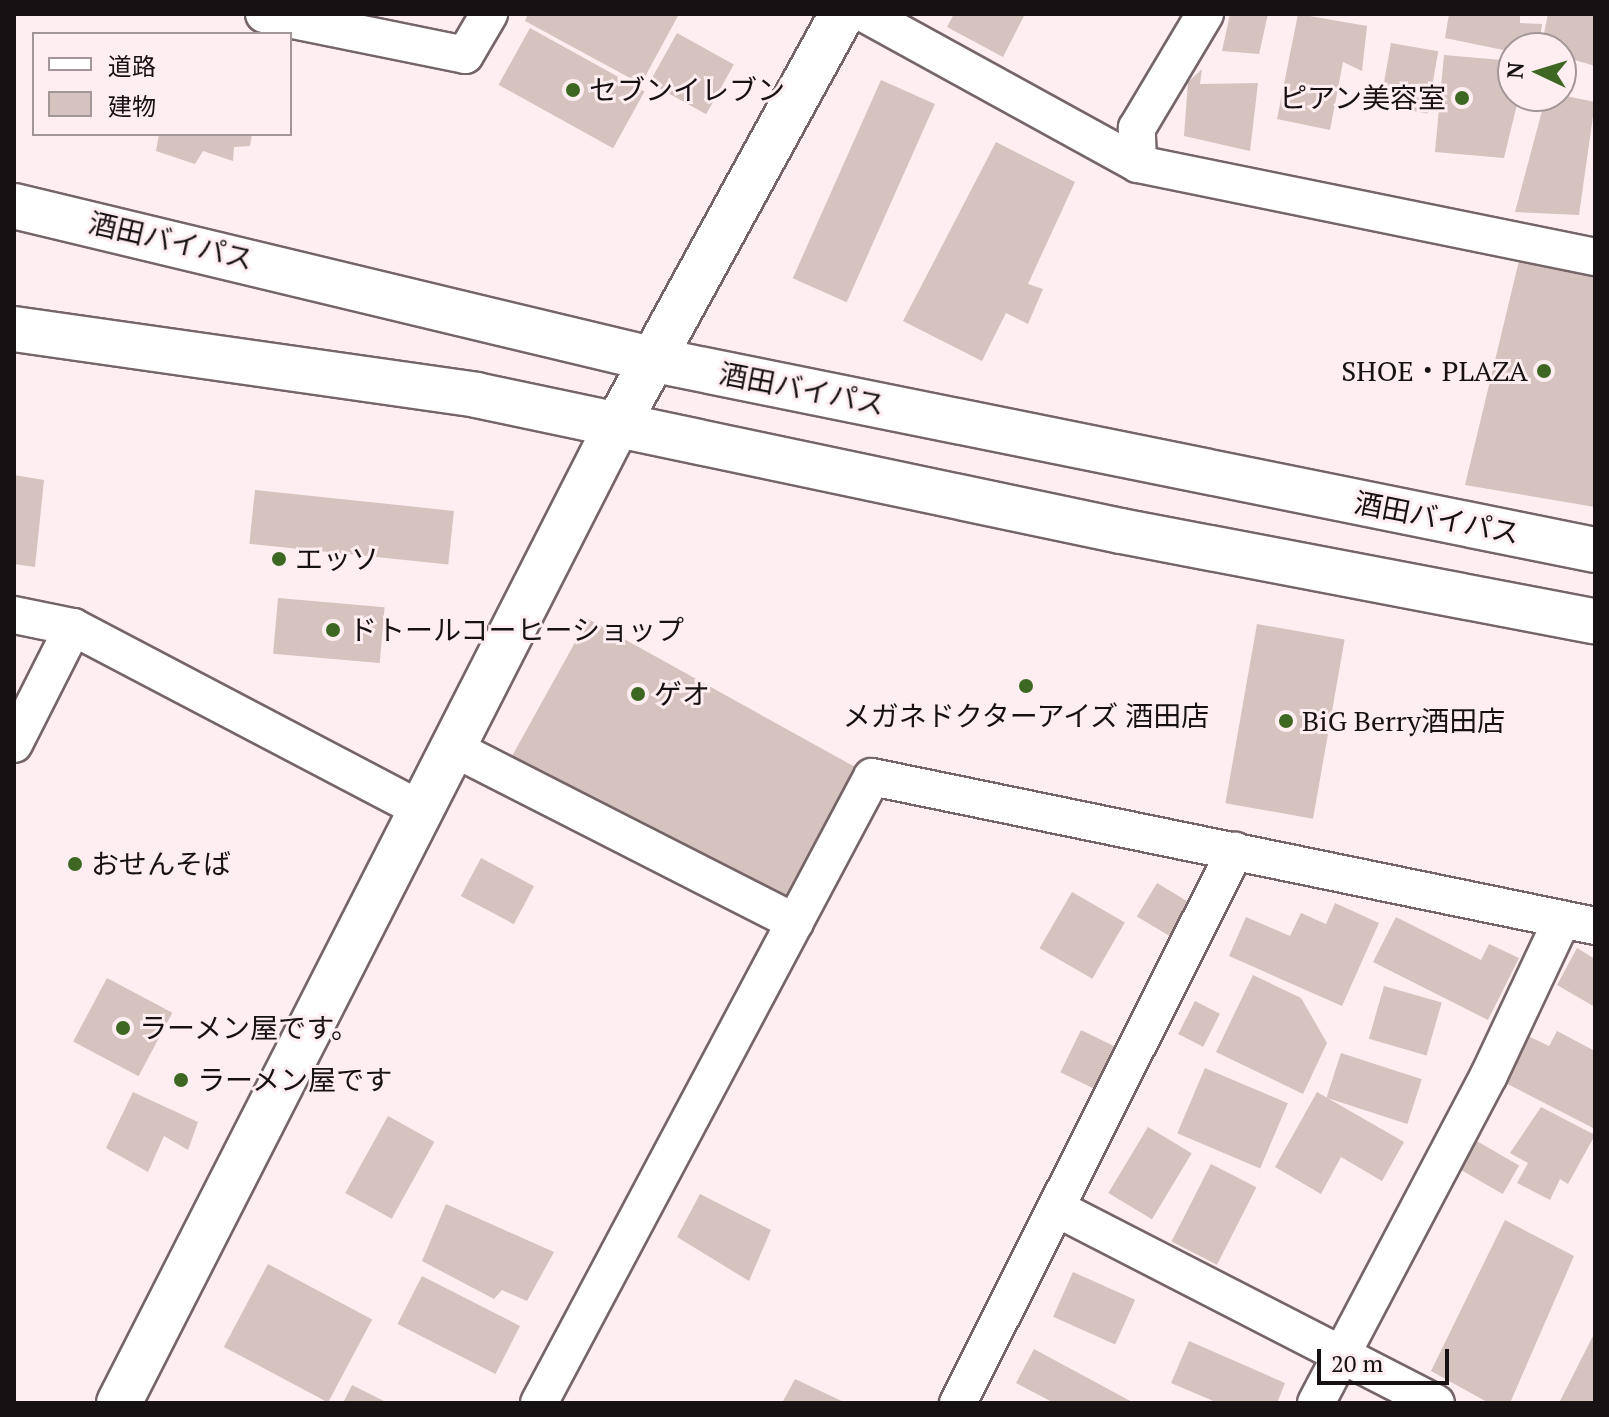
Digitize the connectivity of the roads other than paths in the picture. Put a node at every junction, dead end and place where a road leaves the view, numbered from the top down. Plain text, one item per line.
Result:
1 (264, 14) edge
2 (489, 14) edge
3 (842, 14) edge
4 (865, 14) edge
5 (1205, 14) edge
6 (1138, 164) junction
7 (14, 206) edge
8 (1595, 257) edge
9 (14, 329) edge
10 (655, 360) junction
11 (617, 425) junction
12 (1595, 550) edge
13 (14, 615) edge
14 (1595, 621) edge
15 (73, 627) junction
16 (14, 744) edge
17 (453, 748) junction
18 (421, 810) junction
19 (1235, 851) junction
20 (795, 922) junction
21 (1578, 923) edge
22 (1058, 1209) junction
23 (1342, 1353) junction
24 (119, 1403) edge
25 (539, 1403) edge
26 (958, 1403) edge
27 (1316, 1403) edge
28 (1436, 1403) edge

1 - 2 street
3 - 10 main road
4 - 6 street
5 - 6 street
6 - 8 street
7 - 10 main road, 酒田バイパス
9 - 11 main road
10 - 11 main road
10 - 12 main road, 酒田バイパス
11 - 14 main road
11 - 17 main road
13 - 15 street
15 - 16 street
15 - 18 street
17 - 18 main road
17 - 20 street
18 - 24 main road
19 - 20 street
19 - 21 street
19 - 22 street
20 - 25 street
21 - 23 street
22 - 23 street
22 - 26 street
23 - 27 street
23 - 28 street

